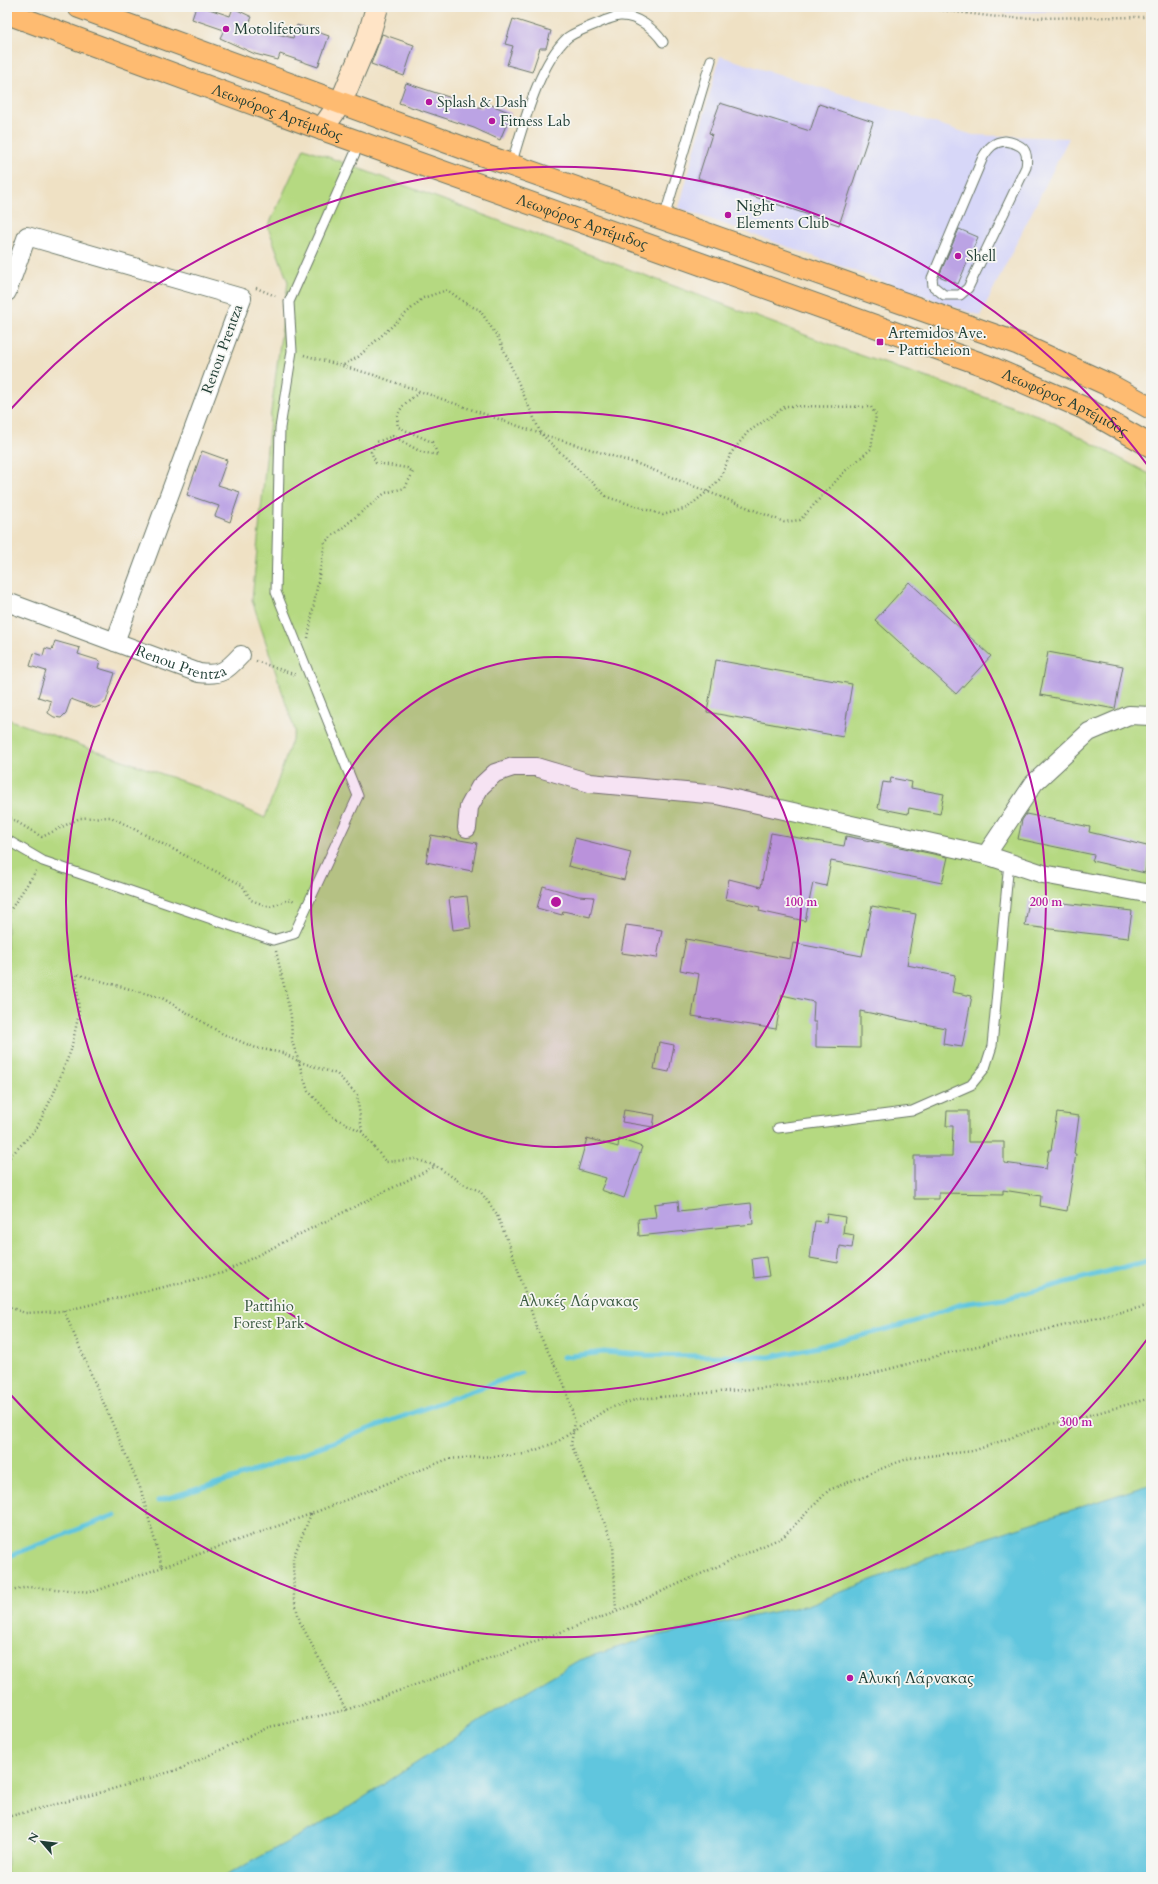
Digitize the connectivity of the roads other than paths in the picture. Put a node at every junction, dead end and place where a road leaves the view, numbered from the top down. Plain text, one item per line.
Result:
1 (79, 7) edge
2 (377, 7) edge
3 (7, 14) edge
4 (663, 42) dead end
5 (711, 60) dead end
6 (341, 102) junction
7 (322, 129) junction
8 (360, 142) junction
9 (512, 165) junction
10 (664, 218) junction
11 (932, 278) joint
12 (7, 292) edge
13 (1151, 408) edge
14 (1151, 446) edge
15 (7, 602) edge
16 (115, 642) junction
17 (241, 655) road end
18 (1151, 716) edge
19 (467, 828) dead end
20 (7, 840) edge
21 (986, 855) junction
22 (1009, 862) junction
23 (1151, 894) edge
24 (778, 1128) dead end

1 - 6 main road, Λεωφόρος Αρτέμιδος
2 - 6 street
3 - 7 main road, Λεωφόρος Αρτέμιδος
4 - 9 lane
5 - 10 lane
6 - 7 street
6 - 9 main road, Λεωφόρος Αρτέμιδος
7 - 8 main road, Λεωφόρος Αρτέμιδος
8 - 14 main road, Λεωφόρος Αρτέμιδος
8 - 20 lane
9 - 10 main road, Λεωφόρος Αρτέμιδος
10 - 13 main road, Λεωφόρος Αρτέμιδος
11 - 11 lane
12 - 16 street, Renou Prentza
15 - 16 street, Renou Prentza
16 - 17 street, Renou Prentza
18 - 21 street
19 - 21 street
21 - 22 street
22 - 23 street
22 - 24 lane

